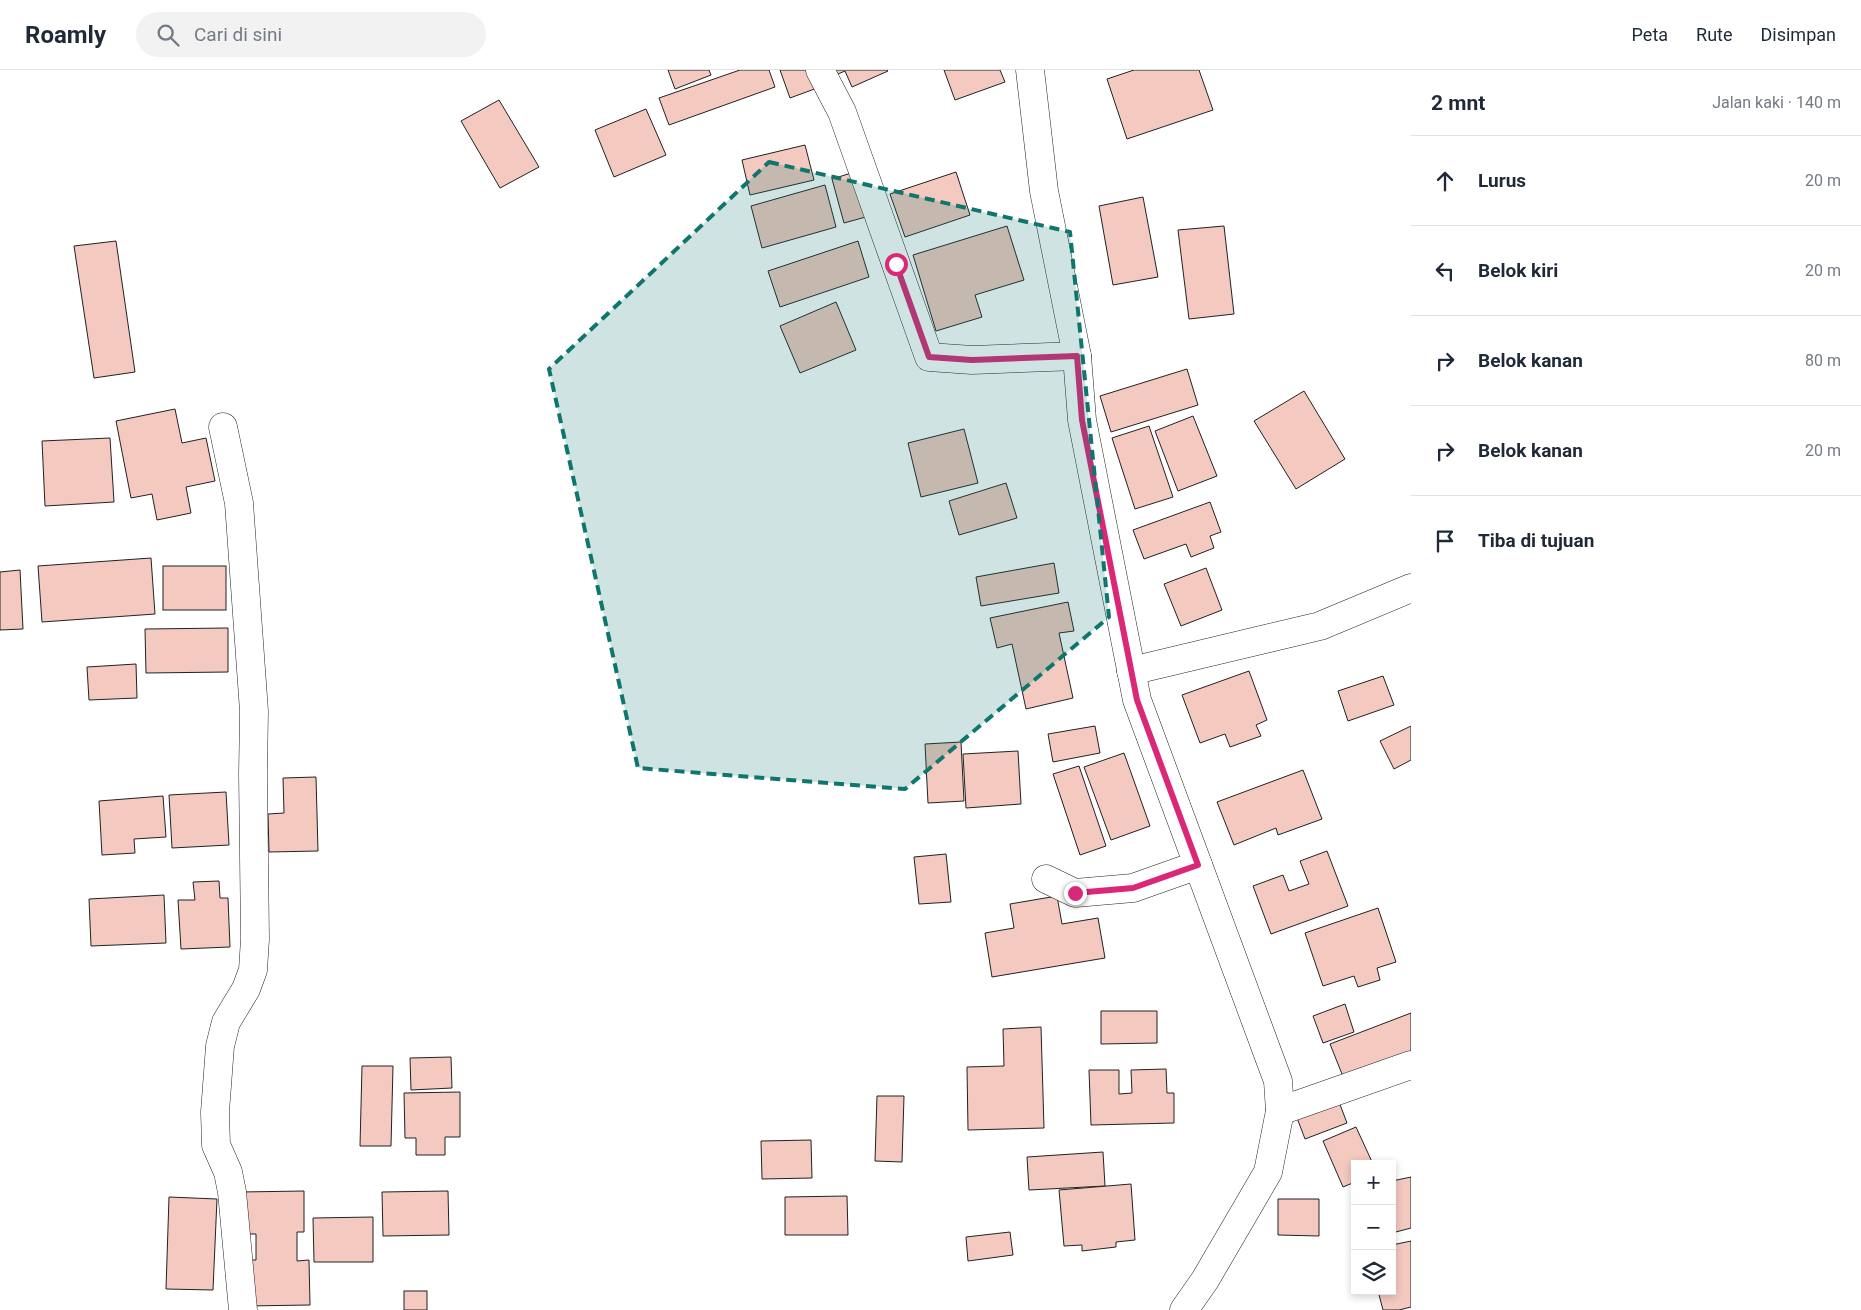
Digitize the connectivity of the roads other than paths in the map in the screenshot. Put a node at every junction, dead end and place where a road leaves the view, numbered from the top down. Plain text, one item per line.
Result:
1 (820, 70) edge
2 (1030, 70) edge
3 (1077, 356) junction
4 (223, 427) dead end
5 (1411, 588) edge
6 (1131, 671) junction
7 (1198, 865) junction
8 (1046, 879) dead end
9 (1411, 1065) edge
10 (1280, 1111) junction
11 (243, 1310) edge
12 (1184, 1310) edge

1 - 3 street
2 - 3 street
3 - 6 street
4 - 11 street
5 - 6 street
6 - 7 street
7 - 8 street
7 - 10 street
9 - 10 street
10 - 12 street

